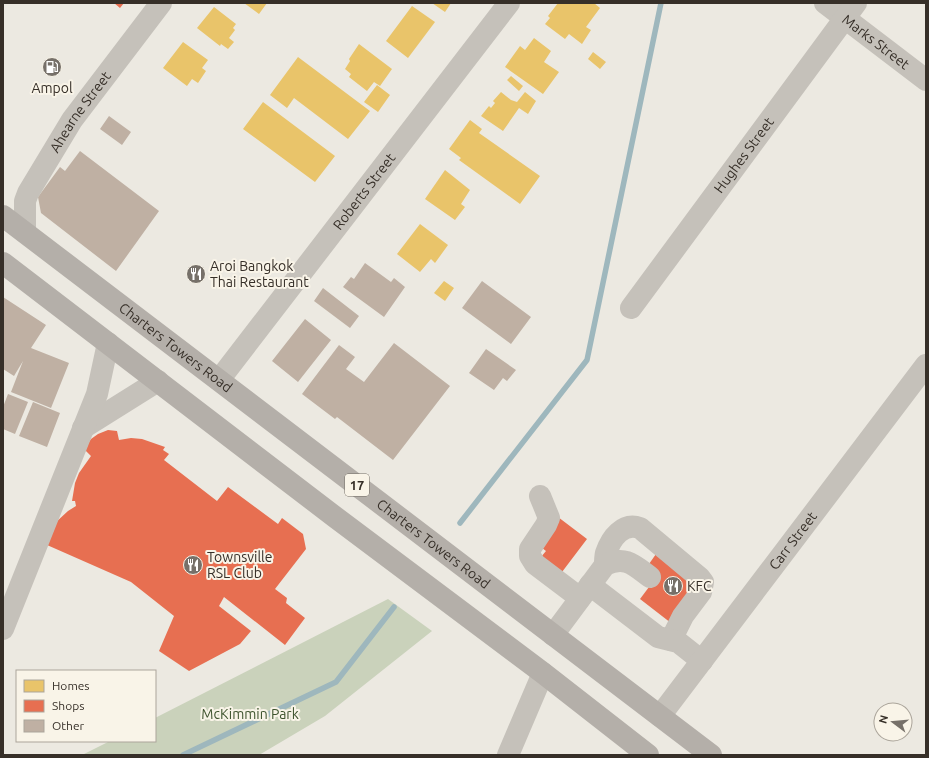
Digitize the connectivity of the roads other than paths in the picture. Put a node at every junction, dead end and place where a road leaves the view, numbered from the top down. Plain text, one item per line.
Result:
1 (161, 3) edge
2 (509, 3) edge
3 (826, 3) edge
4 (851, 11) edge
5 (926, 80) edge
6 (3, 216) edge
7 (25, 232) junction
8 (3, 263) edge
9 (631, 308) dead end
10 (108, 343) junction
11 (926, 365) edge
12 (219, 380) junction
13 (158, 381) junction
14 (83, 428) junction
15 (540, 496) dead end
16 (605, 565) junction
17 (650, 577) dead end
18 (585, 592) junction
19 (3, 630) edge
20 (554, 635) junction
21 (671, 640) junction
22 (702, 661) junction
23 (543, 673) junction
24 (660, 716) junction
25 (508, 755) edge
26 (648, 755) edge
27 (711, 755) edge

1 - 7 street, Ahearne Street
2 - 12 street, Roberts Street
3 - 4 street, Marks Street
4 - 5 street, Marks Street
4 - 9 street, Hughes Street
6 - 7 main road, Charters Towers Road / 17
7 - 12 main road, Charters Towers Road / 17
8 - 10 main road
10 - 13 main road
10 - 14 street
11 - 22 street, Carr Street
12 - 20 main road, Charters Towers Road / 17
13 - 14 street
13 - 23 main road
14 - 19 street
15 - 18 street
16 - 17 street
16 - 18 street
16 - 21 street
18 - 20 street
18 - 21 street
20 - 24 main road, Charters Towers Road / 17
21 - 22 street
22 - 24 street, Carr Street
23 - 25 street
23 - 26 main road
24 - 27 main road, Charters Towers Road / 17

